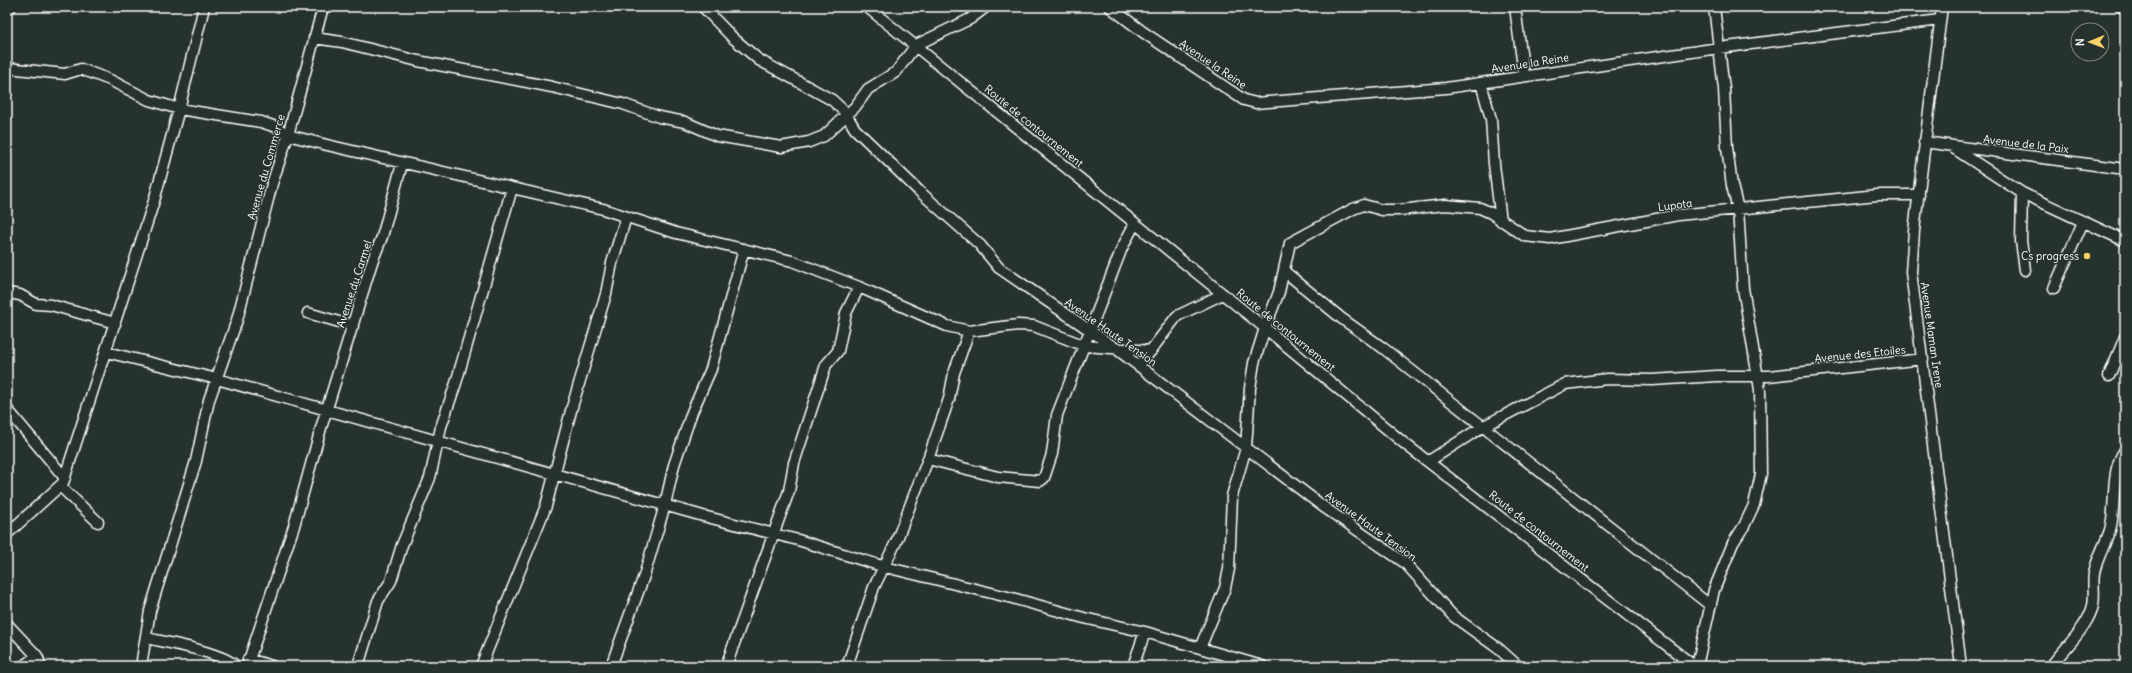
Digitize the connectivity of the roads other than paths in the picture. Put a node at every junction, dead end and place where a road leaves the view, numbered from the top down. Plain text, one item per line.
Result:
1 (204, 7) edge
2 (322, 7) edge
3 (703, 7) edge
4 (867, 7) edge
5 (971, 7) edge
6 (986, 7) edge
7 (1110, 7) edge
8 (1515, 7) edge
9 (1714, 7) edge
10 (1942, 7) edge
11 (2120, 7) edge
12 (2125, 8) edge
13 (970, 19) junction
14 (1940, 20) junction
15 (314, 38) junction
16 (916, 45) junction
17 (1719, 48) junction
18 (7, 68) edge
19 (1524, 75) junction
20 (1480, 83) junction
21 (179, 109) junction
22 (846, 116) junction
23 (288, 135) junction
24 (1924, 142) junction
25 (1952, 147) junction
26 (402, 164) junction
27 (2125, 169) edge
28 (512, 188) junction
29 (2022, 193) junction
30 (1919, 195) junction
31 (1738, 209) junction
32 (626, 217) junction
33 (1501, 221) junction
34 (2083, 222) junction
35 (1135, 223) junction
36 (2125, 241) edge
37 (744, 249) junction
38 (1284, 270) junction
39 (2025, 270) dead end
40 (859, 287) junction
41 (2054, 288) dead end
42 (7, 293) edge
43 (1223, 294) junction
44 (308, 313) dead end
45 (115, 324) junction
46 (353, 326) junction
47 (1265, 328) junction
48 (969, 331) junction
49 (1091, 332) junction
50 (2125, 337) edge
51 (1085, 346) junction
52 (1114, 347) junction
53 (1151, 351) junction
54 (106, 352) junction
55 (1923, 359) junction
56 (1139, 366) junction
57 (1758, 376) junction
58 (2109, 376) dead end
59 (217, 379) junction
60 (7, 409) edge
61 (327, 410) junction
62 (1482, 427) junction
63 (438, 442) junction
64 (1246, 448) junction
65 (2125, 450) edge
66 (928, 459) junction
67 (1429, 461) junction
68 (555, 474) junction
69 (62, 482) junction
70 (665, 505) junction
71 (98, 522) dead end
72 (7, 534) edge
73 (773, 534) junction
74 (885, 567) junction
75 (1711, 606) junction
76 (7, 624) edge
77 (1145, 632) junction
78 (146, 638) junction
79 (1200, 648) junction
80 (37, 656) junction
81 (248, 661) edge
82 (233, 663) edge
83 (23, 666) edge
84 (41, 666) edge
85 (141, 666) edge
86 (272, 666) edge
87 (358, 666) edge
88 (481, 666) edge
89 (611, 666) edge
90 (726, 666) edge
91 (847, 666) edge
92 (1133, 666) edge
93 (1262, 666) edge
94 (1518, 666) edge
95 (1695, 666) edge
96 (1961, 666) edge
97 (2051, 666) edge

1 - 21 street
2 - 15 street, Avenue du Commerce
3 - 22 street, Avenue Haute Tension
4 - 16 street, Route de contournement
5 - 13 street
6 - 13 street
7 - 20 street, Avenue la Reine
8 - 19 street
9 - 17 street
10 - 14 street, Avenue Maman Irene
11 - 12 street
13 - 16 street
14 - 17 street, Avenue la Reine
14 - 24 street, Avenue Maman Irene
15 - 22 street
15 - 23 street, Avenue du Commerce
16 - 22 street
16 - 35 street, Route de contournement
17 - 19 street, Avenue la Reine
17 - 31 street
18 - 21 street
19 - 20 street, Avenue la Reine
20 - 33 street
21 - 23 street
21 - 45 street
22 - 49 street, Avenue Haute Tension
23 - 26 street
23 - 59 street, Avenue du Commerce
24 - 25 street, Avenue de la Paix
24 - 30 street, Avenue Maman Irene
25 - 27 street, Avenue de la Paix
25 - 29 street
26 - 28 street
26 - 46 street, Avenue du Carmel
28 - 32 street
28 - 63 street
29 - 34 street
29 - 39 street
30 - 31 street, Lupota
30 - 55 street, Avenue Maman Irene
31 - 33 street, Lupota
31 - 57 street
32 - 37 street
32 - 68 street
33 - 38 street, Lupota
34 - 36 street
34 - 41 street
35 - 43 street, Route de contournement
35 - 49 street
37 - 40 street
37 - 70 street
38 - 47 street, Lupota
38 - 62 street
40 - 48 street
40 - 73 street
42 - 45 street
43 - 47 street, Route de contournement
43 - 53 street
44 - 46 street
45 - 54 street
46 - 61 street, Avenue du Carmel
47 - 64 street, Lupota
47 - 67 street, Route de contournement
48 - 51 street
48 - 66 street
49 - 51 street
49 - 52 street, Avenue Haute Tension
50 - 58 street
51 - 52 street
51 - 66 street
52 - 53 street
52 - 56 street, Avenue Haute Tension
53 - 56 street
54 - 59 street
54 - 69 street
55 - 57 street, Avenue des Etoiles
55 - 96 street, Avenue Maman Irene
56 - 64 street, Avenue Haute Tension
57 - 62 street, Avenue des Etoiles
57 - 75 street
59 - 61 street
59 - 78 street, Avenue du Commerce
60 - 69 street
61 - 63 street
61 - 81 street, Avenue du Carmel
62 - 67 street, Avenue des Etoiles
62 - 75 street
63 - 68 street
63 - 87 street
64 - 79 street, Lupota
64 - 94 street, Avenue Haute Tension
65 - 97 street
66 - 74 street
67 - 95 street, Route de contournement
68 - 70 street
68 - 88 street
69 - 71 street
69 - 72 street
70 - 73 street
70 - 89 street
73 - 74 street
73 - 90 street
74 - 77 street
74 - 91 street
75 - 95 street
76 - 80 street
77 - 79 street
77 - 92 street
78 - 82 street
78 - 85 street, Avenue du Commerce
79 - 93 street
80 - 83 street
80 - 84 street
81 - 82 street
81 - 86 street

